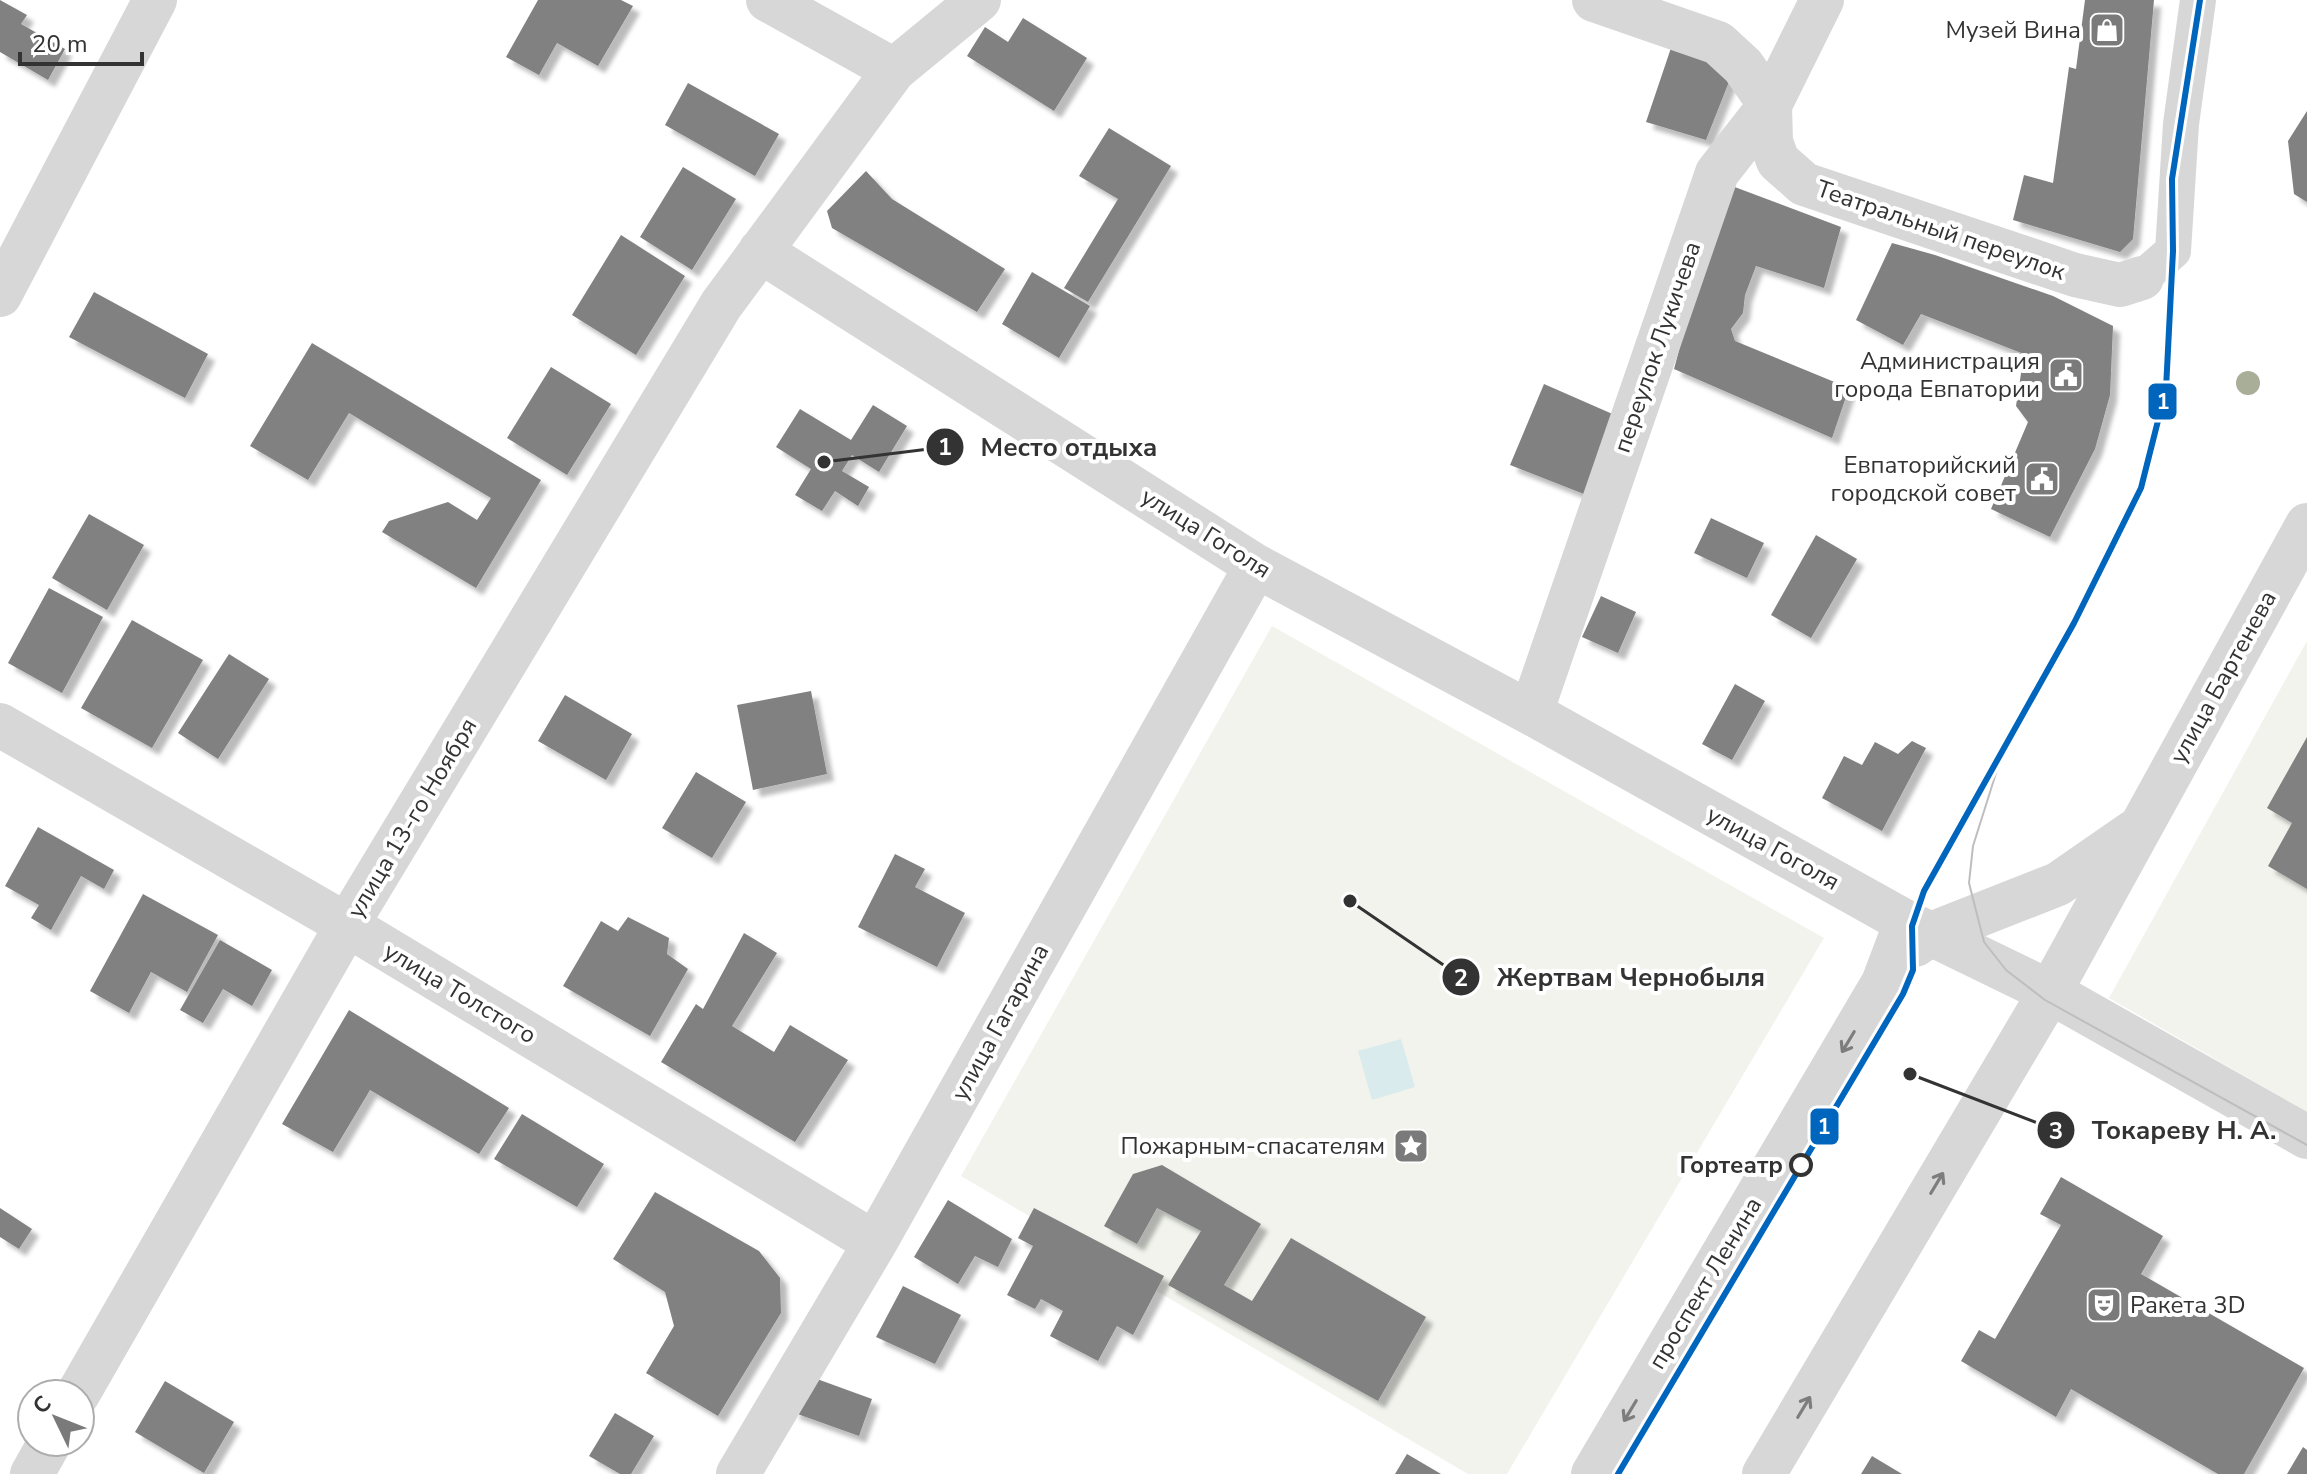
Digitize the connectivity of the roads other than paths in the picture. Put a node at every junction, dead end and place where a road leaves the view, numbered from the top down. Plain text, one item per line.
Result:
1 (155, 0) edge
2 (768, 0) edge
3 (979, 0) edge
4 (1594, 0) edge
5 (1822, 0) edge
6 (2198, 0) edge
7 (894, 70) junction
8 (1770, 105) junction
9 (760, 251) junction
10 (2142, 278) joint
11 (0, 295) edge
12 (2307, 525) edge
13 (1256, 566) junction
14 (1531, 713) junction
15 (0, 725) edge
16 (2138, 829) junction
17 (347, 925) junction
18 (1918, 928) junction
19 (2050, 992) junction
20 (2307, 1137) edge
21 (875, 1243) junction
22 (87, 1378) edge
23 (738, 1474) edge
24 (1593, 1474) edge
25 (1764, 1474) edge

1 - 11 street
2 - 7 street
3 - 7 street
4 - 8 street
5 - 8 street, переулок Лукичева
6 - 10 street
7 - 9 street
8 - 10 street, Театральный переулок
8 - 14 street, переулок Лукичева
9 - 13 street, улица Гоголя
9 - 17 street, улица 13-го Ноября
12 - 16 street, улица Бартенева
13 - 14 street, улица Гоголя
13 - 21 street, улица Гагарина
14 - 18 street, улица Гоголя
15 - 17 street, улица Толстого
16 - 18 street, проспект Ленина
16 - 19 street, улица Бартенева
17 - 21 street, улица Толстого
17 - 22 street, улица 13-го Ноября
18 - 19 street, улица Гоголя
18 -> 24 street, проспект Ленина
19 - 20 street
25 -> 19 street
21 - 23 street, улица Гагарина

